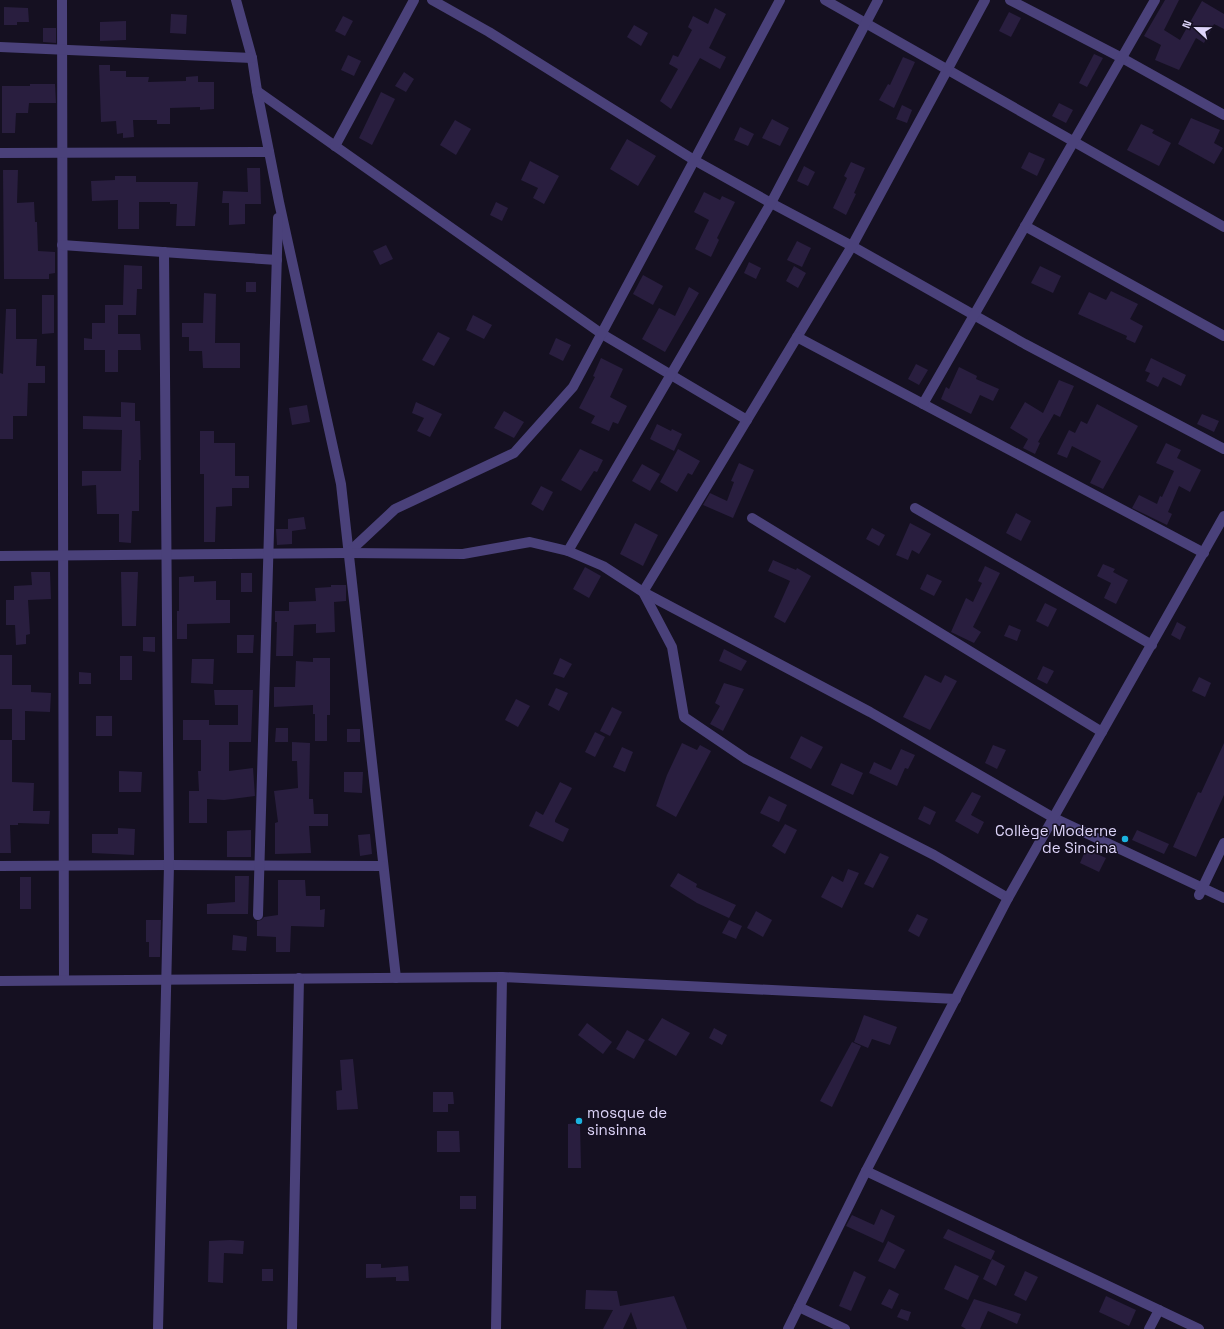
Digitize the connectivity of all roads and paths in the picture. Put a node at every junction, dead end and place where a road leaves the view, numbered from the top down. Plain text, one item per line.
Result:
1 (62, 0) edge
2 (236, 0) edge
3 (414, 0) edge
4 (432, 0) edge
5 (780, 0) edge
6 (825, 0) edge
7 (878, 0) edge
8 (985, 0) edge
9 (1010, 0) edge
10 (1155, 0) edge
11 (866, 22) junction
12 (0, 47) edge
13 (62, 49) junction
14 (252, 58) junction
15 (1122, 58) junction
16 (948, 69) junction
17 (257, 91) junction
18 (1224, 115) edge
19 (1074, 142) junction
20 (335, 146) junction
21 (62, 152) junction
22 (270, 152) junction
23 (0, 153) edge
24 (694, 160) junction
25 (279, 202) junction
26 (771, 203) junction
27 (1025, 226) junction
28 (1224, 227) edge
29 (62, 245) junction
30 (852, 246) junction
31 (164, 252) junction
32 (277, 260) junction
33 (974, 315) junction
34 (602, 334) junction
35 (797, 336) junction
36 (1224, 336) edge
37 (671, 374) junction
38 (923, 404) junction
39 (747, 420) junction
40 (1224, 449) edge
41 (915, 508) dead end
42 (1224, 516) edge
43 (752, 518) dead end
44 (568, 550) junction
45 (268, 553) junction
46 (348, 553) junction
47 (1204, 553) junction
48 (166, 554) junction
49 (63, 555) junction
50 (0, 556) edge
51 (643, 592) junction
52 (1152, 645) junction
53 (1102, 732) junction
54 (1054, 818) junction
55 (1224, 843) edge
56 (63, 865) junction
57 (169, 865) junction
58 (0, 866) edge
59 (259, 866) junction
60 (383, 866) junction
61 (1201, 891) junction
62 (1008, 898) junction
63 (1224, 898) edge
64 (258, 915) dead end
65 (502, 977) junction
66 (299, 978) junction
67 (396, 978) junction
68 (64, 980) junction
69 (166, 980) junction
70 (0, 981) edge
71 (956, 999) junction
72 (866, 1171) junction
73 (799, 1307) junction
74 (1159, 1310) junction
75 (158, 1329) edge
76 (292, 1329) edge
77 (496, 1329) edge
78 (788, 1329) edge
79 (845, 1329) edge
80 (1149, 1329) edge
81 (1199, 1329) edge

1 - 13 street
2 - 14 street
3 - 20 street
4 - 24 street
5 - 24 street
6 - 11 street
7 - 11 street
8 - 16 street
9 - 15 street
10 - 15 street
11 - 16 street
11 - 26 street
12 - 13 street
13 - 14 street
13 - 21 street
14 - 17 street
15 - 18 street
15 - 19 street
16 - 19 street
16 - 30 street
17 - 20 street
17 - 22 street
19 - 27 street
19 - 28 street
20 - 34 street
21 - 22 street
21 - 23 street
21 - 29 street
22 - 25 street
24 - 26 street
24 - 34 street
25 - 32 street
25 - 46 street
26 - 30 street
26 - 37 street
27 - 33 street
27 - 36 street
29 - 31 street
29 - 49 street
30 - 33 street
30 - 35 street
31 - 32 street
31 - 48 street
32 - 45 street
33 - 38 street
33 - 40 street
34 - 37 street
34 - 46 street
35 - 38 street
35 - 39 street
37 - 39 street
37 - 44 street
38 - 47 street
39 - 51 street
41 - 52 street
42 - 47 street
43 - 53 street
44 - 46 street
44 - 51 street
45 - 46 street
45 - 48 street
45 - 59 street
46 - 60 street
47 - 52 street
48 - 49 street
48 - 57 street
49 - 50 street
49 - 56 street
51 - 54 street
51 - 62 street
52 - 53 street
53 - 54 street
54 - 61 street
54 - 62 street
55 - 61 street
56 - 57 street
56 - 58 street
56 - 68 street
57 - 59 street
57 - 69 street
59 - 60 street
59 - 64 street
60 - 67 street
61 - 63 street
62 - 71 street
65 - 67 street
65 - 71 street
65 - 77 street
66 - 67 street
66 - 69 street
66 - 76 street
68 - 69 street
68 - 70 street
69 - 75 street
71 - 72 street
72 - 73 street
72 - 74 street
73 - 78 street
73 - 79 street
74 - 80 street
74 - 81 street

